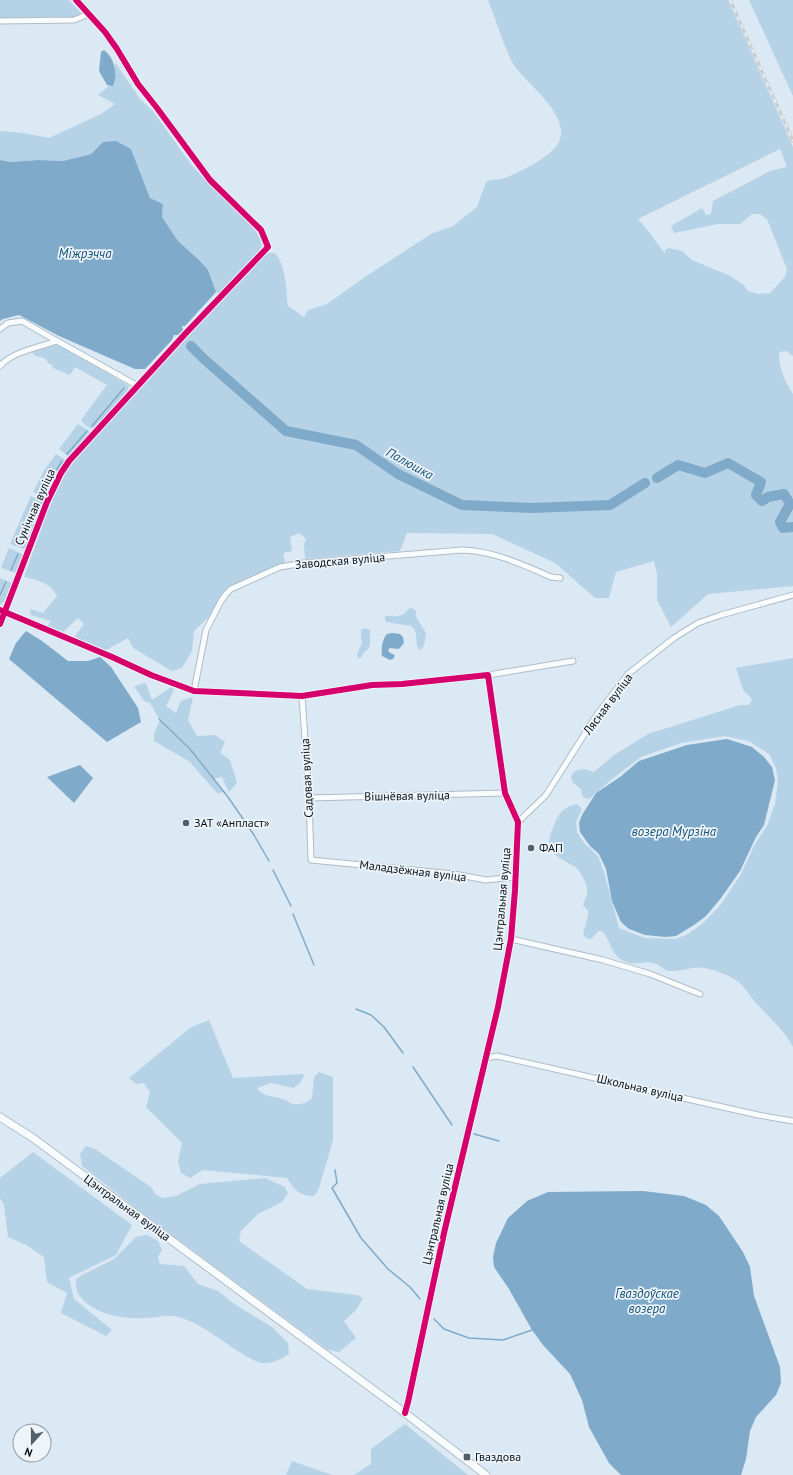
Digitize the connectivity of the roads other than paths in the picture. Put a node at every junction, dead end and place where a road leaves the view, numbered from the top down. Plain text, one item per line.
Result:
1 (76, 0) edge
2 (89, 14) junction
3 (0, 21) edge
4 (0, 330) edge
5 (57, 341) junction
6 (0, 366) edge
7 (138, 386) junction
8 (560, 578) dead end
9 (793, 595) edge
10 (2, 611) edge
11 (0, 624) edge
12 (572, 661) dead end
13 (488, 675) junction
14 (194, 691) junction
15 (302, 696) junction
16 (505, 794) junction
17 (310, 798) junction
18 (518, 822) junction
19 (311, 860) joint
20 (516, 877) junction
21 (511, 939) junction
22 (700, 994) dead end
23 (486, 1058) junction
24 (1, 1118) edge
25 (793, 1121) edge
26 (404, 1413) junction
27 (486, 1475) edge

1 - 2 street
2 - 3 street
2 - 7 street, Сунічная вуліца
4 - 5 street
5 - 6 street
5 - 7 street
7 - 10 street, Сунічная вуліца
8 - 14 street, Заводская вуліца
9 - 18 street, Лясная вуліца
10 - 11 street, Сунічная вуліца
10 - 14 street
12 - 13 street
13 - 15 street
13 - 16 street, Цэнтральная вуліца
14 - 15 street
15 - 17 street, Садовая вуліца
16 - 17 street, Вішнёвая вуліца
16 - 18 street, Цэнтральная вуліца
17 - 19 street, Садовая вуліца
18 - 20 street, Цэнтральная вуліца
19 - 20 street, Маладзёжная вуліца
20 - 21 street, Цэнтральная вуліца
21 - 22 street, Цэнтральная вуліца
21 - 23 street, Цэнтральная вуліца
23 - 25 street, Школьная вуліца
23 - 26 street, Цэнтральная вуліца
24 - 26 street, Цэнтральная вуліца
26 - 27 street, Цэнтральная вуліца

